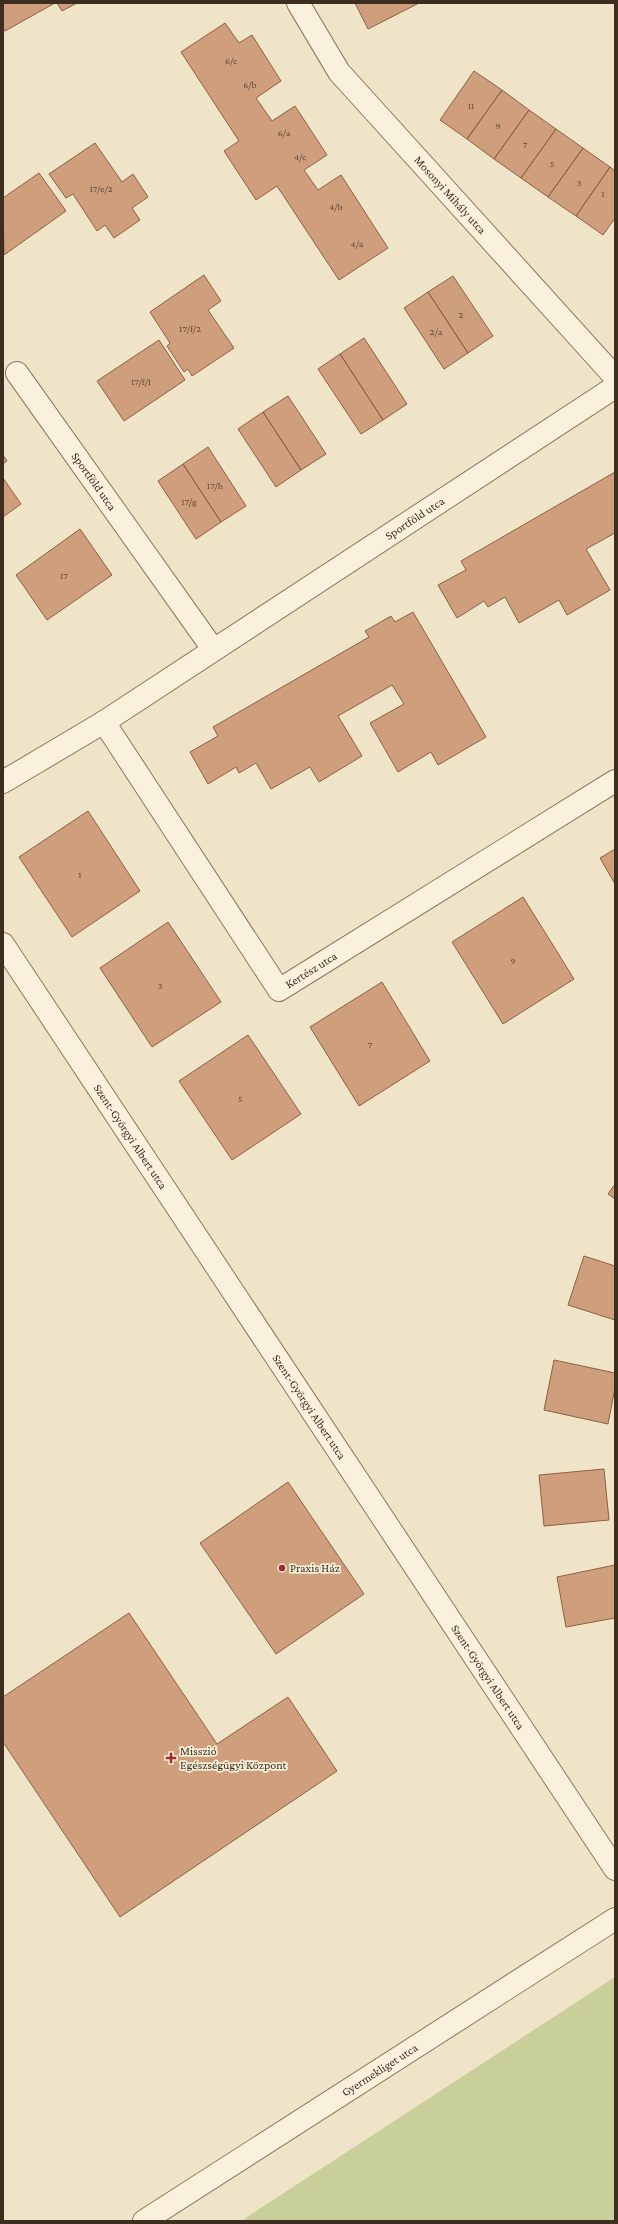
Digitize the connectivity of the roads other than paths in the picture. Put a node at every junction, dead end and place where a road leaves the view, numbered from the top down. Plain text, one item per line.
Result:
1 (298, 3) edge
2 (17, 373) dead end
3 (615, 378) edge
4 (615, 387) edge
5 (214, 649) junction
6 (104, 722) junction
7 (615, 781) edge
8 (3, 782) edge
9 (3, 944) edge
10 (615, 1869) edge
11 (615, 1919) edge
12 (144, 2221) edge

1 - 3 street, Mosonyi Mihály utca
2 - 5 street, Sportföld utca
4 - 5 street, Sportföld utca
5 - 6 street, Sportföld utca
6 - 7 street, Kertész utca
6 - 8 street, Sportföld utca
9 - 10 street, Szent-Györgyi Albert utca
11 - 12 street, Gyermekliget utca

